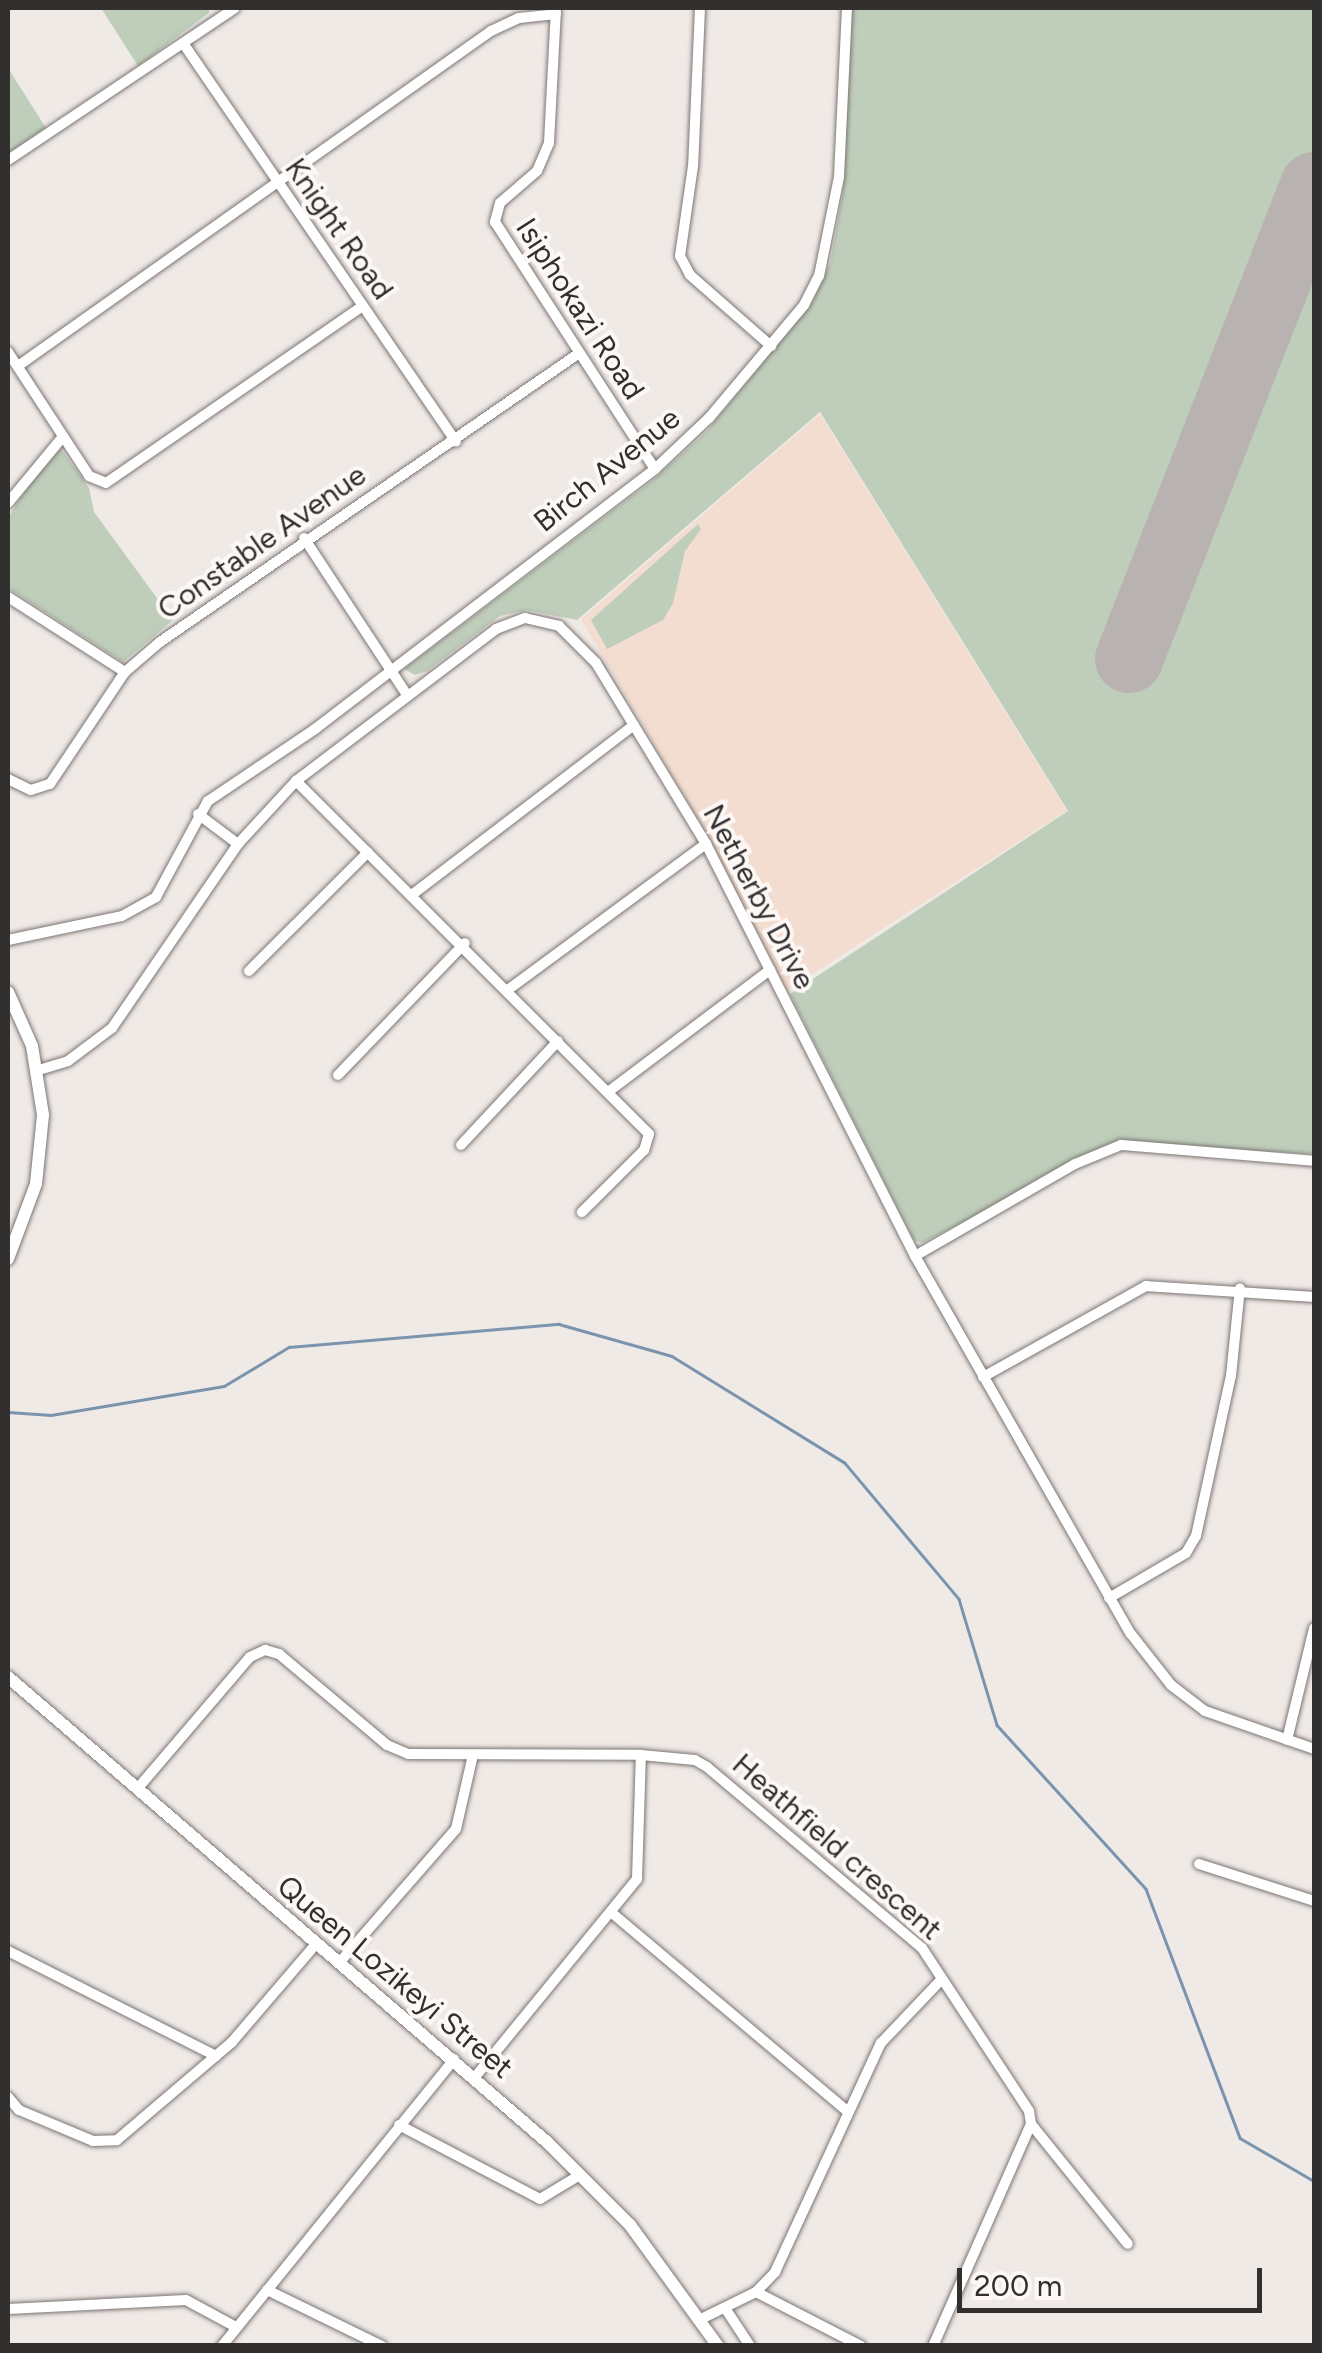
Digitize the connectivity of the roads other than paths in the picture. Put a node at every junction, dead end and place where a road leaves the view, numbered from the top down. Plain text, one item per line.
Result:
1 (235, 8) edge
2 (700, 8) edge
3 (847, 8) edge
4 (556, 11) edge
5 (184, 43) junction
6 (8, 160) edge
7 (279, 188) junction
8 (363, 306) junction
9 (771, 346) junction
10 (8, 352) edge
11 (578, 354) junction
12 (18, 366) junction
13 (61, 439) junction
14 (456, 441) junction
15 (655, 468) junction
16 (8, 503) edge
17 (304, 538) junction
18 (8, 597) edge
19 (392, 669) junction
20 (126, 672) junction
21 (406, 693) junction
22 (634, 725) junction
23 (8, 779) edge
24 (296, 781) junction
25 (198, 814) junction
26 (238, 844) junction
27 (706, 844) junction
28 (368, 852) junction
29 (414, 894) junction
30 (8, 940) edge
31 (465, 943) junction
32 (770, 970) junction
33 (249, 971) dead end
34 (509, 990) junction
35 (8, 992) edge
36 (558, 1041) junction
37 (39, 1070) junction
38 (338, 1075) dead end
39 (608, 1092) junction
40 (461, 1145) dead end
41 (1314, 1161) edge
42 (582, 1212) dead end
43 (914, 1256) junction
44 (8, 1259) edge
45 (1240, 1288) junction
46 (1314, 1297) edge
47 (983, 1377) junction
48 (1108, 1598) junction
49 (1314, 1628) edge
50 (10, 1684) edge
51 (1287, 1740) junction
52 (1314, 1749) edge
53 (641, 1756) junction
54 (472, 1759) junction
55 (138, 1788) junction
56 (1199, 1864) dead end
57 (1314, 1902) edge
58 (612, 1912) junction
59 (316, 1944) junction
60 (8, 1951) edge
61 (339, 1963) junction
62 (940, 1982) junction
63 (216, 2056) junction
64 (454, 2059) junction
65 (474, 2076) junction
66 (8, 2097) edge
67 (846, 2110) junction
68 (1031, 2124) junction
69 (399, 2125) junction
70 (580, 2175) junction
71 (1128, 2244) dead end
72 (268, 2290) junction
73 (756, 2292) junction
74 (725, 2308) junction
75 (8, 2309) edge
76 (699, 2320) junction
77 (236, 2327) junction
78 (222, 2346) edge
79 (382, 2346) edge
80 (718, 2346) edge
81 (750, 2346) edge
82 (861, 2346) edge
83 (933, 2346) edge

1 - 5 street
2 - 9 street
3 - 9 street, Birch Avenue
4 - 7 street
4 - 11 street, Isiphokazi Road
5 - 6 street
5 - 7 street, Knight Road
7 - 8 street, Knight Road
7 - 12 street
8 - 13 street
8 - 14 street, Knight Road
9 - 15 street, Birch Avenue
10 - 12 street
11 - 14 street, Constable Avenue
11 - 15 street, Isiphokazi Road
12 - 13 street
13 - 16 street
14 - 17 street, Constable Avenue
15 - 19 street, Birch Avenue
17 - 19 street
17 - 20 street, Constable Avenue
18 - 20 street
19 - 21 street
19 - 25 street, Birch Avenue
20 - 23 street, Constable Avenue
21 - 22 street, Netherby Drive
21 - 24 street, Netherby Drive
22 - 27 street, Netherby Drive
22 - 29 street
24 - 26 street, Netherby Drive
24 - 28 street
25 - 26 street
25 - 30 street
26 - 37 street, Netherby Drive
27 - 32 street, Netherby Drive
27 - 34 street
28 - 29 street
28 - 33 street
29 - 31 street
31 - 34 street
31 - 38 street
32 - 39 street
32 - 43 street, Netherby Drive
34 - 36 street
35 - 37 main road
36 - 39 street
36 - 40 street
37 - 44 main road
39 - 42 street
41 - 43 street
43 - 47 street, Netherby Drive
45 - 46 street
45 - 47 street
45 - 48 street
47 - 48 street, Netherby Drive
48 - 51 street, Netherby Drive
49 - 51 street
50 - 55 main road, Queen Lozikeyi Street
51 - 52 street, Netherby Drive
53 - 54 street, Heathfield crescent
53 - 58 street
53 - 62 street, Heathfield crescent
54 - 55 street, Heathfield crescent
54 - 61 street
55 - 59 main road, Queen Lozikeyi Street
56 - 57 street
58 - 65 street
58 - 67 street
59 - 61 main road, Queen Lozikeyi Street
59 - 63 street
60 - 63 street
61 - 64 main road, Queen Lozikeyi Street
62 - 67 street
62 - 68 street, Heathfield crescent
63 - 66 street
64 - 65 main road, Queen Lozikeyi Street
64 - 69 street
65 - 70 main road, Queen Lozikeyi Street
67 - 73 street
68 - 71 street, Heathfield crescent
68 - 83 street
69 - 70 street
69 - 72 street
70 - 76 main road, Queen Lozikeyi Street
72 - 77 street
72 - 79 street
73 - 74 street
73 - 82 street
74 - 76 street
74 - 81 street
75 - 77 street
76 - 80 main road, Queen Lozikeyi Street
77 - 78 street

